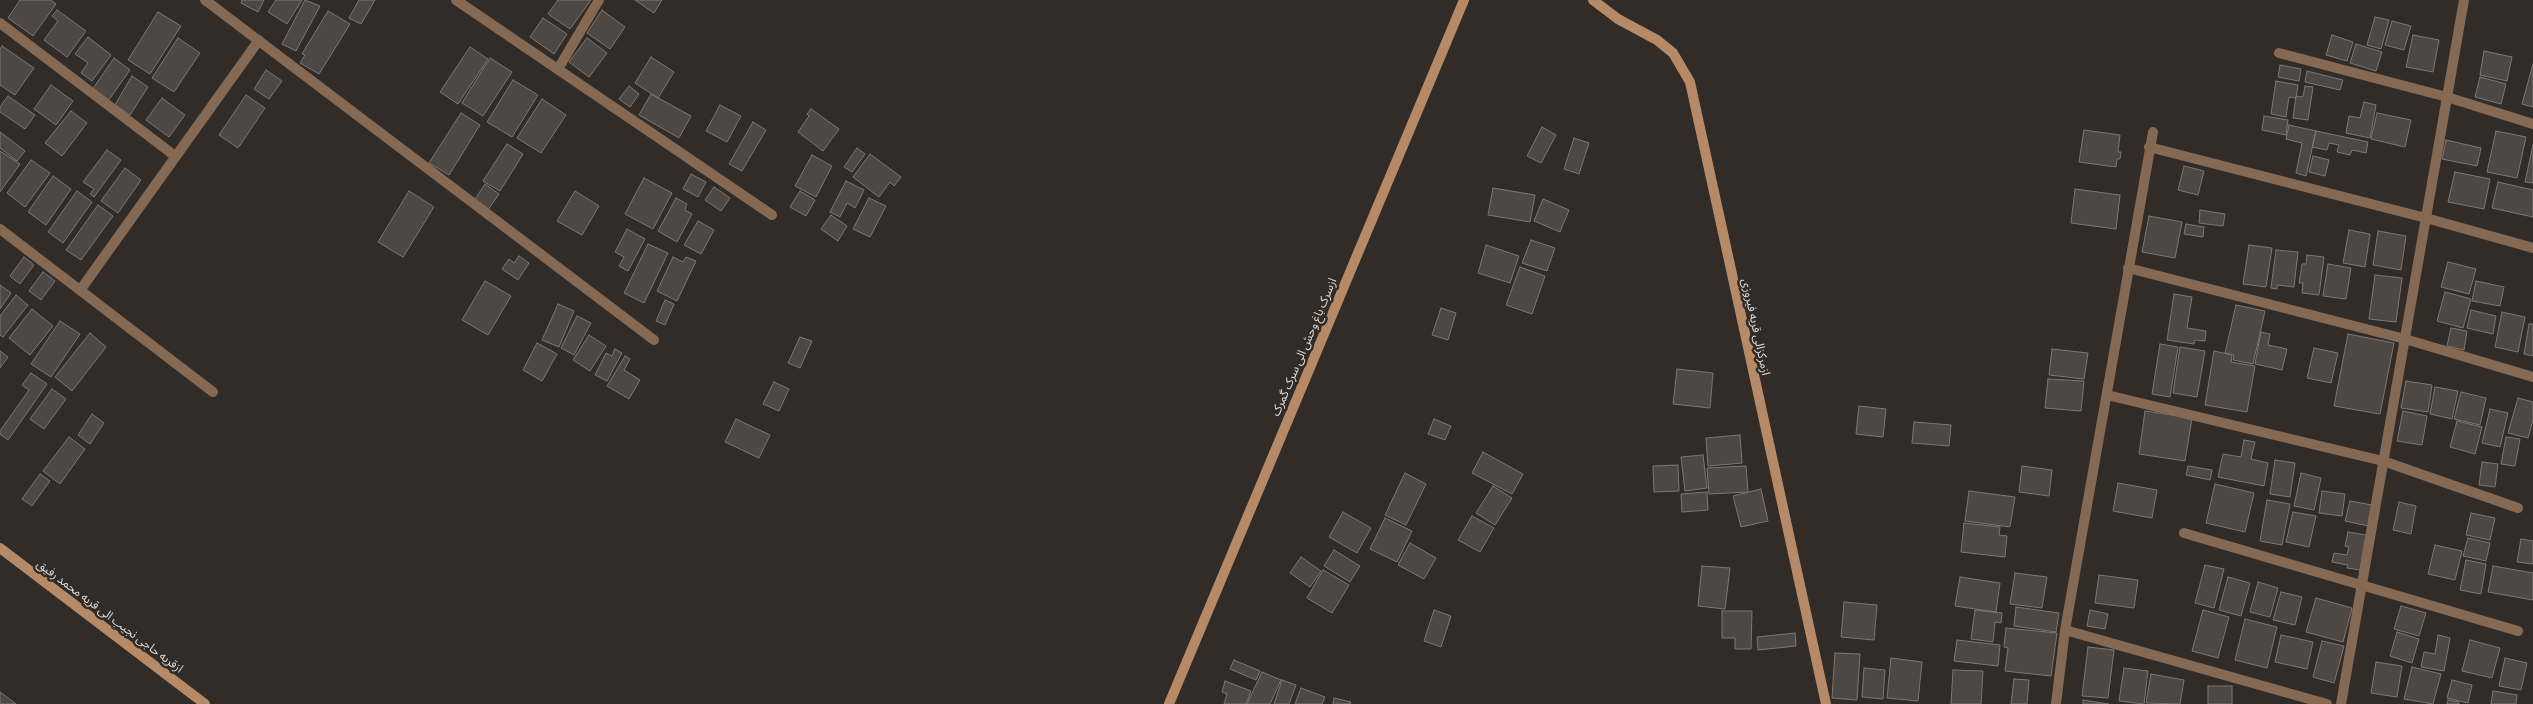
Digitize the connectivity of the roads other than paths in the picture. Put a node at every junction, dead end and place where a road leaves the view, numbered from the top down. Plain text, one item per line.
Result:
1 (205, 0) edge
2 (456, 0) edge
3 (599, 0) edge
4 (1464, 0) edge
5 (1593, 0) edge
6 (2464, 0) edge
7 (0, 23) edge
8 (259, 40) junction
9 (2279, 53) dead end
10 (558, 69) junction
11 (2447, 98) junction
12 (2533, 124) edge
13 (2153, 132) dead end
14 (2149, 147) junction
15 (175, 156) junction
16 (772, 215) dead end
17 (2426, 218) junction
18 (0, 229) edge
19 (2533, 248) edge
20 (2128, 268) junction
21 (81, 289) junction
22 (2405, 339) junction
23 (654, 340) dead end
24 (2533, 376) edge
25 (213, 392) dead end
26 (2107, 395) junction
27 (2383, 461) junction
28 (2518, 508) dead end
29 (2184, 533) dead end
30 (0, 548) edge
31 (2362, 584) junction
32 (2065, 630) junction
33 (2518, 631) dead end
34 (205, 704) edge
35 (1169, 704) edge
36 (1826, 704) edge
37 (2056, 704) edge
38 (2327, 704) edge
39 (2341, 704) edge

1 - 8 street
2 - 10 street
3 - 10 street
4 - 35 main road, ازسرک باغ وحش الی سرک گمرک
5 - 36 main road, ازمرکزالی قریه فیروزی
6 - 11 street
7 - 15 street
8 - 15 street
8 - 23 street
9 - 11 street
10 - 16 street
11 - 12 street
11 - 17 street
13 - 14 street
14 - 17 street
14 - 20 street
15 - 21 street
17 - 19 street
17 - 22 street
18 - 21 street
20 - 22 street
20 - 26 street
21 - 25 street
22 - 24 street
22 - 27 street
26 - 27 street
26 - 32 street
27 - 28 street
27 - 31 street
29 - 31 street
30 - 34 main road, ازقریه حاجی نجیب الی قریه محمد رفیق
31 - 33 street
31 - 39 street
32 - 37 street
32 - 38 street

